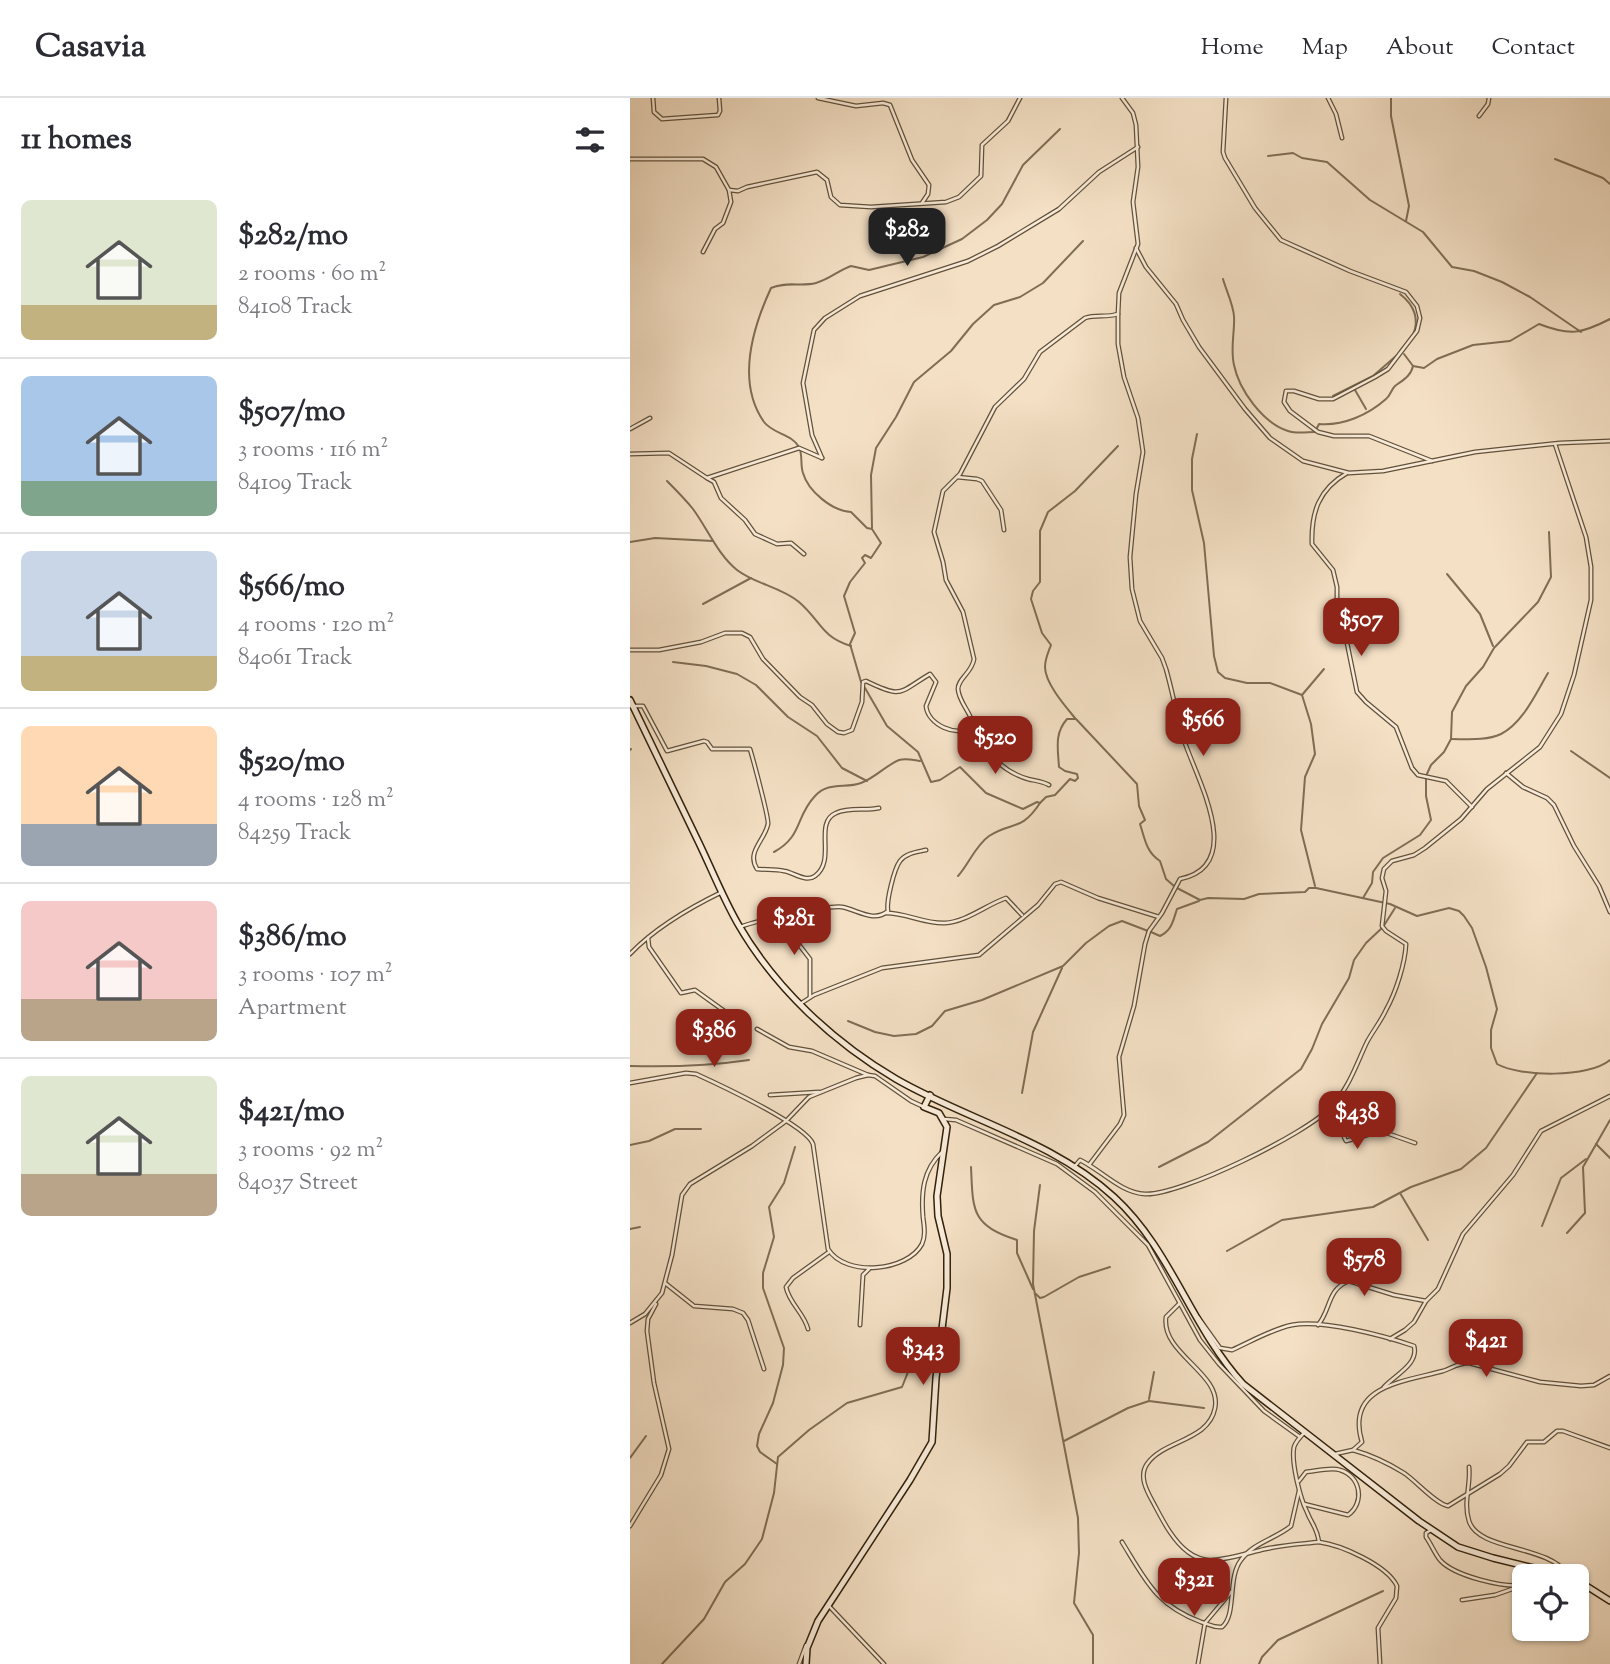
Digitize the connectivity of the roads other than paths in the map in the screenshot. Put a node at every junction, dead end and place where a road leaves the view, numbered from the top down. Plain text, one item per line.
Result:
1 (653, 98) edge
2 (719, 98) edge
3 (818, 98) edge
4 (1020, 98) edge
5 (1122, 98) edge
6 (1227, 98) edge
7 (1328, 98) edge
8 (1489, 98) edge
9 (1479, 116) dead end
10 (1342, 138) dead end
11 (1138, 147) junction
12 (630, 159) edge
13 (729, 190) junction
14 (920, 203) junction
15 (1136, 248) junction
16 (704, 252) dead end
17 (1118, 314) junction
18 (650, 418) dead end
19 (630, 429) edge
20 (1610, 441) edge
21 (1555, 443) junction
22 (630, 454) edge
23 (1432, 461) junction
24 (1348, 473) junction
25 (957, 477) junction
26 (707, 478) junction
27 (1004, 530) dead end
28 (804, 555) dead end
29 (630, 650) edge
30 (631, 704) edge
31 (972, 728) junction
32 (1506, 773) junction
33 (1049, 785) dead end
34 (1472, 807) junction
35 (879, 808) dead end
36 (926, 850) dead end
37 (722, 892) junction
38 (1610, 912) edge
39 (886, 913) junction
40 (789, 916) junction
41 (1024, 916) junction
42 (1159, 917) junction
43 (740, 927) junction
44 (648, 938) junction
45 (630, 954) edge
46 (810, 997) junction
47 (800, 1004) junction
48 (733, 1018) dead end
49 (757, 1028) dead end
50 (868, 1075) junction
51 (630, 1083) edge
52 (822, 1092) junction
53 (770, 1095) dead end
54 (930, 1095) junction
55 (1610, 1096) edge
56 (924, 1107) junction
57 (1330, 1108) junction
58 (944, 1119) junction
59 (786, 1121) junction
60 (1415, 1143) dead end
61 (945, 1150) junction
62 (1089, 1165) junction
63 (1077, 1168) junction
64 (1075, 1175) junction
65 (1151, 1243) junction
66 (829, 1252) junction
67 (870, 1268) junction
68 (664, 1283) junction
69 (657, 1301) junction
70 (1426, 1301) junction
71 (1179, 1304) junction
72 (1196, 1316) junction
73 (630, 1321) edge
74 (860, 1325) dead end
75 (1318, 1325) junction
76 (808, 1329) dead end
77 (1390, 1339) junction
78 (764, 1369) dead end
79 (1610, 1376) edge
80 (1381, 1389) junction
81 (1302, 1435) junction
82 (1610, 1448) edge
83 (1353, 1450) junction
84 (1333, 1454) junction
85 (1469, 1467) dead end
86 (1298, 1481) junction
87 (1299, 1490) junction
88 (1465, 1493) junction
89 (1304, 1504) junction
90 (630, 1527) edge
91 (1433, 1530) junction
92 (1122, 1542) dead end
93 (1318, 1542) junction
94 (1247, 1553) junction
95 (1514, 1564) edge
96 (1558, 1564) edge
97 (1512, 1584) edge
98 (1589, 1588) edge
99 (1512, 1589) edge
100 (1231, 1592) junction
101 (1462, 1600) dead end
102 (1610, 1601) edge
103 (828, 1605) junction
104 (1205, 1623) junction
105 (810, 1640) junction
106 (799, 1664) edge
107 (806, 1664) edge
108 (884, 1664) edge
109 (1198, 1664) edge
110 (1380, 1664) edge

1 - 2 street
3 - 14 street
4 - 14 street
5 - 11 street
6 - 23 street
7 - 10 street
8 - 9 street
11 - 15 street
11 - 26 street
12 - 13 street
13 - 14 street
13 - 16 street
15 - 17 street
15 - 24 street
17 - 25 street
17 - 42 street
18 - 19 street
20 - 21 street
21 - 23 street
21 - 32 street
22 - 26 street
23 - 24 street
24 - 34 street
25 - 27 street
25 - 31 street
26 - 28 street
29 - 31 street
30 - 35 street
30 - 37 main road
31 - 33 street
32 - 34 street
32 - 38 street
34 - 57 street
36 - 39 street
37 - 43 main road
37 - 44 street
39 - 40 street
39 - 41 street
40 - 43 street
40 - 46 street
41 - 42 street
41 - 46 street
42 - 62 street
43 - 47 main road
44 - 45 street
44 - 48 street
46 - 47 street
47 - 54 main road
49 - 50 street
50 - 52 street
50 - 56 street
51 - 59 street
52 - 53 street
52 - 59 street
54 - 56 main road
54 - 63 main road
55 - 70 street
56 - 58 main road
57 - 60 street
57 - 62 street
58 - 61 main road
58 - 64 street
59 - 66 street
59 - 68 street
61 - 67 street
61 - 103 main road
62 - 63 street
63 - 64 street
63 - 65 main road
64 - 65 street
65 - 71 street
65 - 72 main road
66 - 67 street
66 - 76 street
67 - 74 street
68 - 69 street
68 - 78 street
69 - 73 street
69 - 90 street
70 - 75 street
70 - 77 street
71 - 81 street
71 - 94 street
72 - 75 street
72 - 81 main road
75 - 77 street
77 - 80 street
79 - 80 street
80 - 83 street
81 - 84 main road
81 - 86 street
82 - 88 street
83 - 84 street
83 - 88 street
84 - 91 main road
85 - 88 street
86 - 87 street
86 - 89 street
87 - 89 street
87 - 94 street
88 - 96 street
89 - 93 street
91 - 95 main road
91 - 97 street
92 - 104 street
93 - 94 street
93 - 110 street
94 - 100 street
98 - 102 main road
99 - 101 street
100 - 104 street
100 - 104 street
103 - 105 main road
103 - 108 street
104 - 109 street
105 - 106 street
105 - 107 main road

